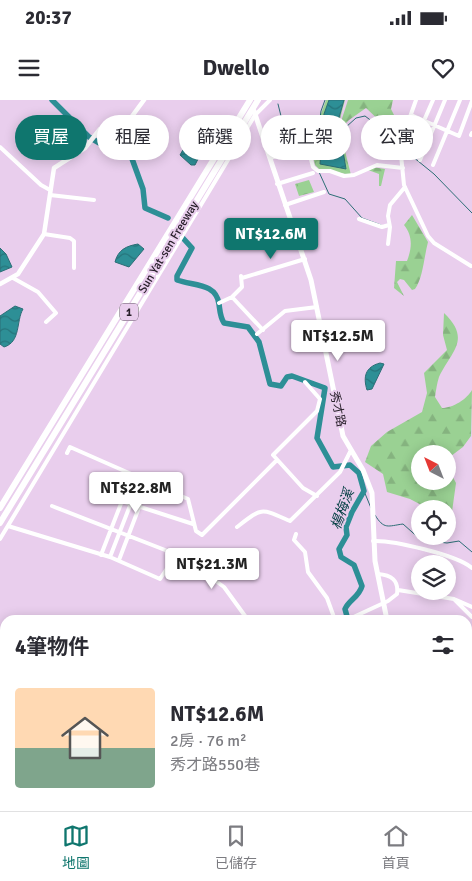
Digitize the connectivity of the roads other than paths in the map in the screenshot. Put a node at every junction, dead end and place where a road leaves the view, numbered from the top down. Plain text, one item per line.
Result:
1 (144, 100) edge
2 (250, 100) edge
3 (258, 100) edge
4 (270, 100) edge
5 (416, 100) edge
6 (433, 100) edge
7 (445, 100) edge
8 (460, 100) edge
9 (472, 101) edge
10 (254, 113) junction
11 (411, 115) edge
12 (427, 115) edge
13 (435, 126) junction
14 (433, 131) edge
15 (448, 131) junction
16 (261, 133) edge
17 (0, 147) edge
18 (271, 160) edge
19 (311, 160) edge
20 (401, 160) edge
21 (433, 165) dead end
22 (402, 168) junction
23 (317, 171) junction
24 (277, 184) junction
25 (404, 187) junction
26 (50, 192) junction
27 (324, 192) dead end
28 (94, 200) dead end
29 (285, 205) junction
30 (359, 219) dead end
31 (389, 225) junction
32 (44, 234) junction
33 (388, 244) dead end
34 (305, 259) junction
35 (471, 266) dead end
36 (74, 268) dead end
37 (13, 278) junction
38 (0, 284) edge
39 (232, 297) junction
40 (219, 303) dead end
41 (317, 307) junction
42 (46, 322) dead end
43 (263, 330) junction
44 (257, 334) dead end
45 (305, 382) dead end
46 (350, 452) junction
47 (66, 453) dead end
48 (277, 460) junction
49 (317, 496) junction
50 (131, 503) junction
51 (140, 505) junction
52 (52, 506) dead end
53 (0, 508) edge
54 (0, 523) edge
55 (193, 524) junction
56 (8, 526) junction
57 (237, 527) dead end
58 (111, 528) junction
59 (119, 531) junction
60 (129, 534) junction
61 (296, 534) dead end
62 (0, 539) edge
63 (373, 541) junction
64 (101, 554) junction
65 (176, 555) junction
66 (110, 557) junction
67 (119, 560) junction
68 (472, 568) edge
69 (378, 574) junction
70 (398, 590) junction
71 (411, 592) edge
72 (455, 600) edge
73 (456, 600) edge
74 (384, 602) junction
75 (472, 607) edge
76 (244, 615) edge
77 (333, 615) edge
78 (359, 615) edge
79 (386, 615) edge
80 (470, 615) edge

1 - 26 street
2 - 53 highway, Sun Yat-sen Freeway / 1
3 - 54 highway, Sun Yat-sen Freeway / 1
4 - 10 street
5 - 11 street
6 - 12 street
7 - 13 street
8 - 15 street
9 - 15 street
10 - 16 main road, 秀才路
10 - 56 street
13 - 14 street
13 - 15 street
15 - 21 street
17 - 26 street
18 - 24 main road, 秀才路
19 - 23 street
20 - 22 street
22 - 23 street
22 - 25 street
23 - 24 street
24 - 29 main road, 秀才路
25 - 31 street
25 - 35 street
26 - 28 street
26 - 32 street
27 - 29 street
29 - 34 main road, 秀才路
30 - 31 street
31 - 33 street
32 - 36 street
32 - 37 street
34 - 39 street
34 - 41 main road, 秀才路
37 - 38 street
37 - 42 street
39 - 40 street
39 - 43 street
41 - 43 street
41 - 46 main road, 秀才路
43 - 44 street
45 - 48 street
46 - 49 street
46 - 63 main road, 秀才路
47 - 55 street
48 - 49 street
48 - 55 street
49 - 57 street
50 - 51 street
50 - 58 street
50 - 59 street
51 - 55 street
51 - 60 street
52 - 58 street
56 - 62 street
56 - 64 street
58 - 59 street
58 - 64 street
59 - 60 street
59 - 66 street
60 - 65 street
60 - 67 street
61 - 77 street
63 - 68 street
63 - 69 main road, 秀才路
64 - 66 street
65 - 67 street
65 - 76 street
66 - 67 street
69 - 70 street
69 - 74 main road, 秀才路
70 - 71 street
70 - 74 street
72 - 80 street
73 - 75 street
74 - 78 street
74 - 79 main road, 秀才路

